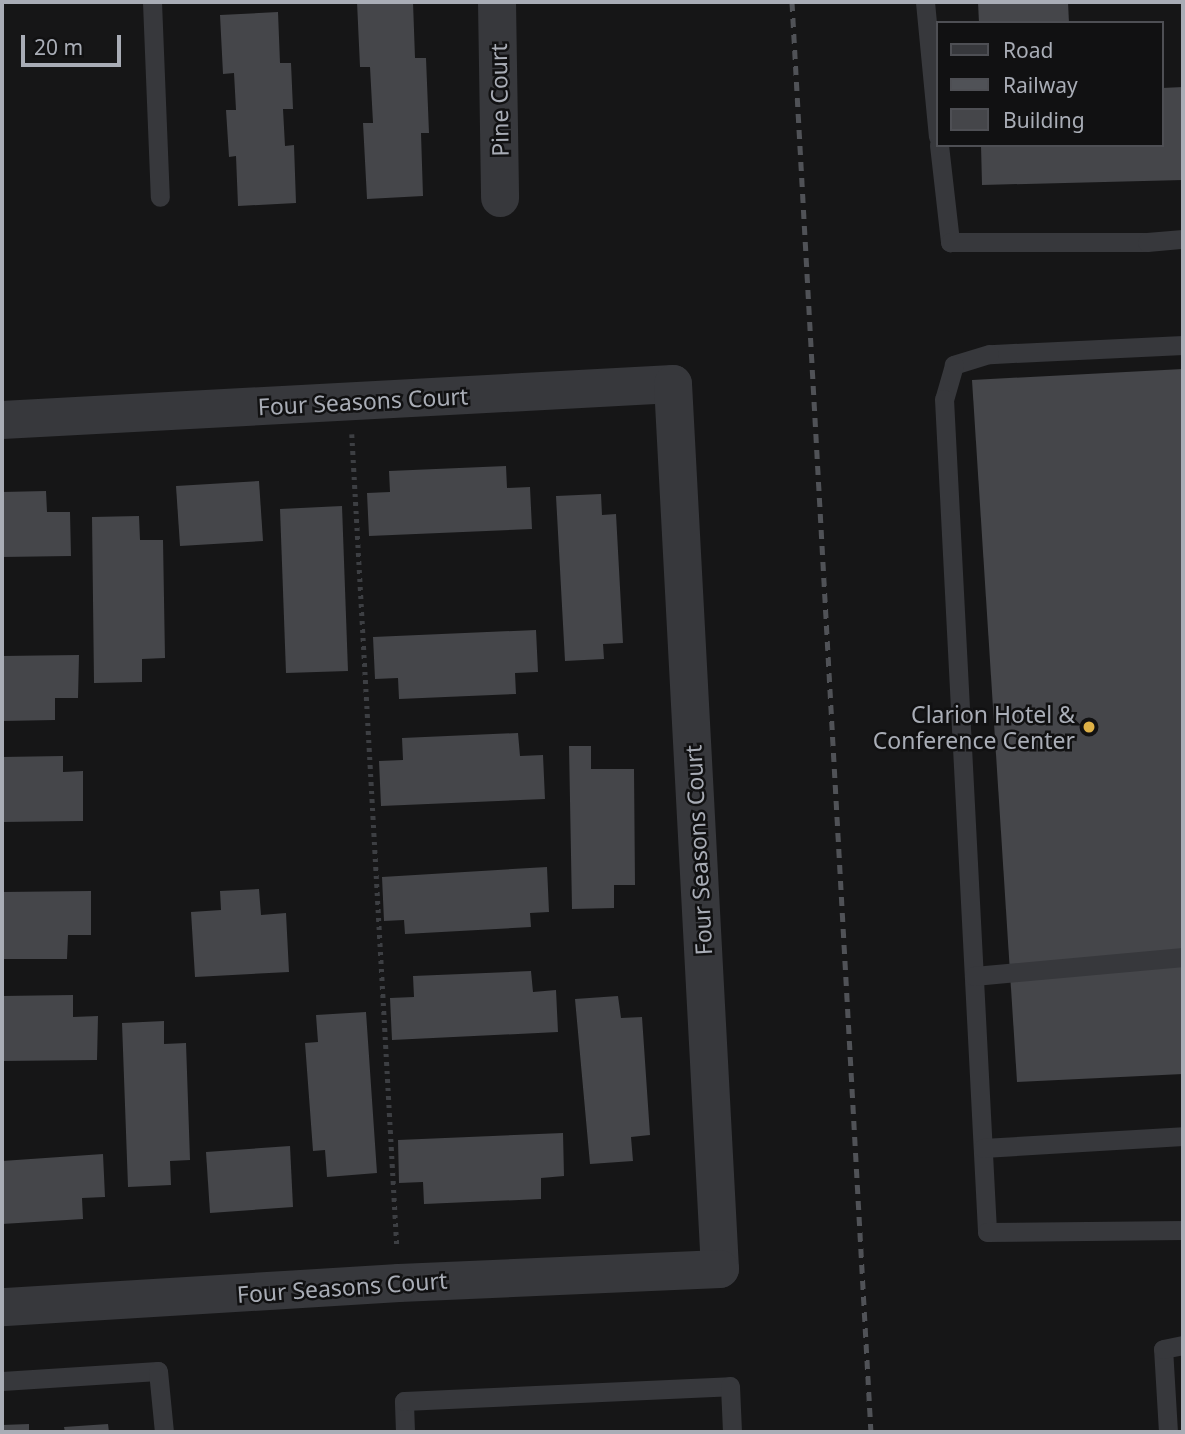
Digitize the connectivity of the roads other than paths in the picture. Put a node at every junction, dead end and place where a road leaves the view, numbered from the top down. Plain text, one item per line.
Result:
1 (152, 2) edge
2 (498, 2) edge
3 (925, 2) edge
4 (936, 115) edge
5 (939, 147) edge
6 (160, 197) dead end
7 (500, 198) dead end
8 (1183, 239) edge
9 (1183, 345) edge
10 (2, 420) edge
11 (1183, 957) edge
12 (974, 976) junction
13 (1183, 1136) edge
14 (983, 1148) junction
15 (1183, 1230) edge
16 (2, 1307) edge
17 (1183, 1345) edge
18 (2, 1381) edge
19 (1173, 1423) edge
20 (164, 1432) edge
21 (405, 1432) edge
22 (732, 1432) edge

1 - 6 lane
2 - 7 street, Pine Court
3 - 4 lane
5 - 8 lane
9 - 12 lane
10 - 16 street, Four Seasons Court
11 - 12 lane
12 - 14 lane
13 - 14 lane
14 - 15 lane
17 - 19 lane
18 - 20 lane
21 - 22 lane

